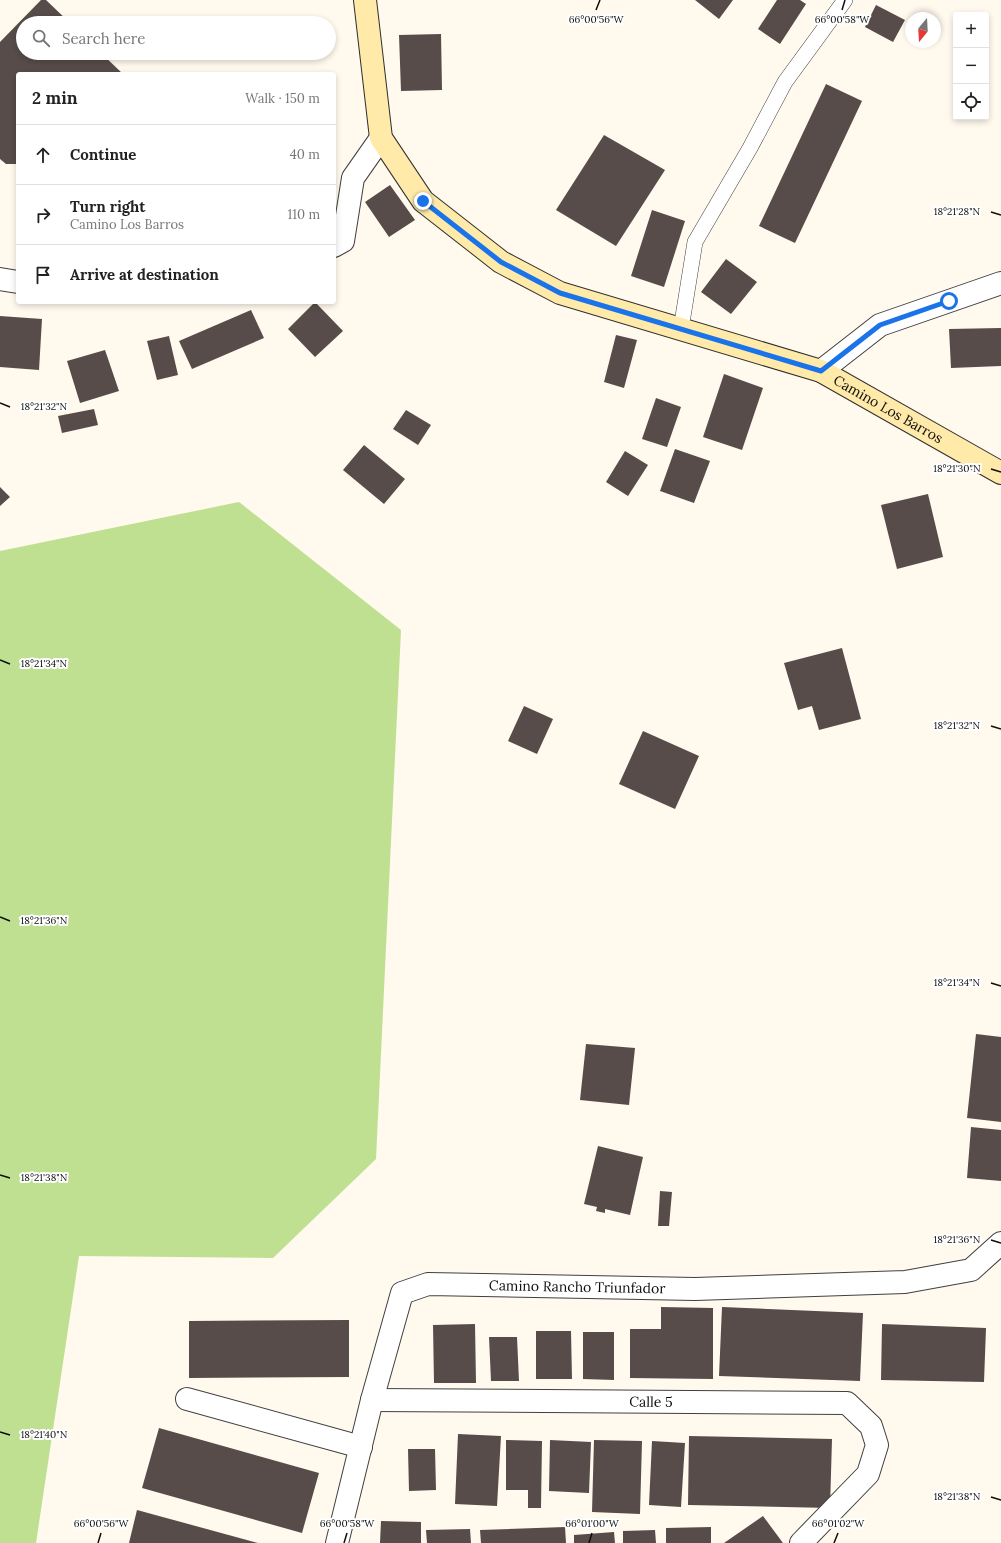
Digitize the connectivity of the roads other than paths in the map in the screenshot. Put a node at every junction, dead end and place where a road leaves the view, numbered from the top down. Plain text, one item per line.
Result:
1 (365, 0) edge
2 (845, 0) edge
3 (381, 138) junction
4 (336, 245) edge
5 (0, 279) edge
6 (16, 282) edge
7 (1001, 282) edge
8 (681, 329) junction
9 (821, 371) junction
10 (1001, 473) edge
11 (1001, 1243) edge
12 (187, 1399) dead end
13 (372, 1400) junction
14 (361, 1447) junction
15 (337, 1543) edge
16 (801, 1543) edge

1 - 3 street, Camino Los Barros
2 - 8 lane
3 - 4 street
3 - 8 street, Camino Los Barros
5 - 6 street
7 - 9 street
8 - 9 street, Camino Los Barros
9 - 10 street, Camino Los Barros
11 - 13 street, Camino Rancho Triunfador
12 - 14 street
13 - 14 street, Camino Rancho Triunfador
13 - 16 street, Calle 5
14 - 15 street, Camino Rancho Triunfador

